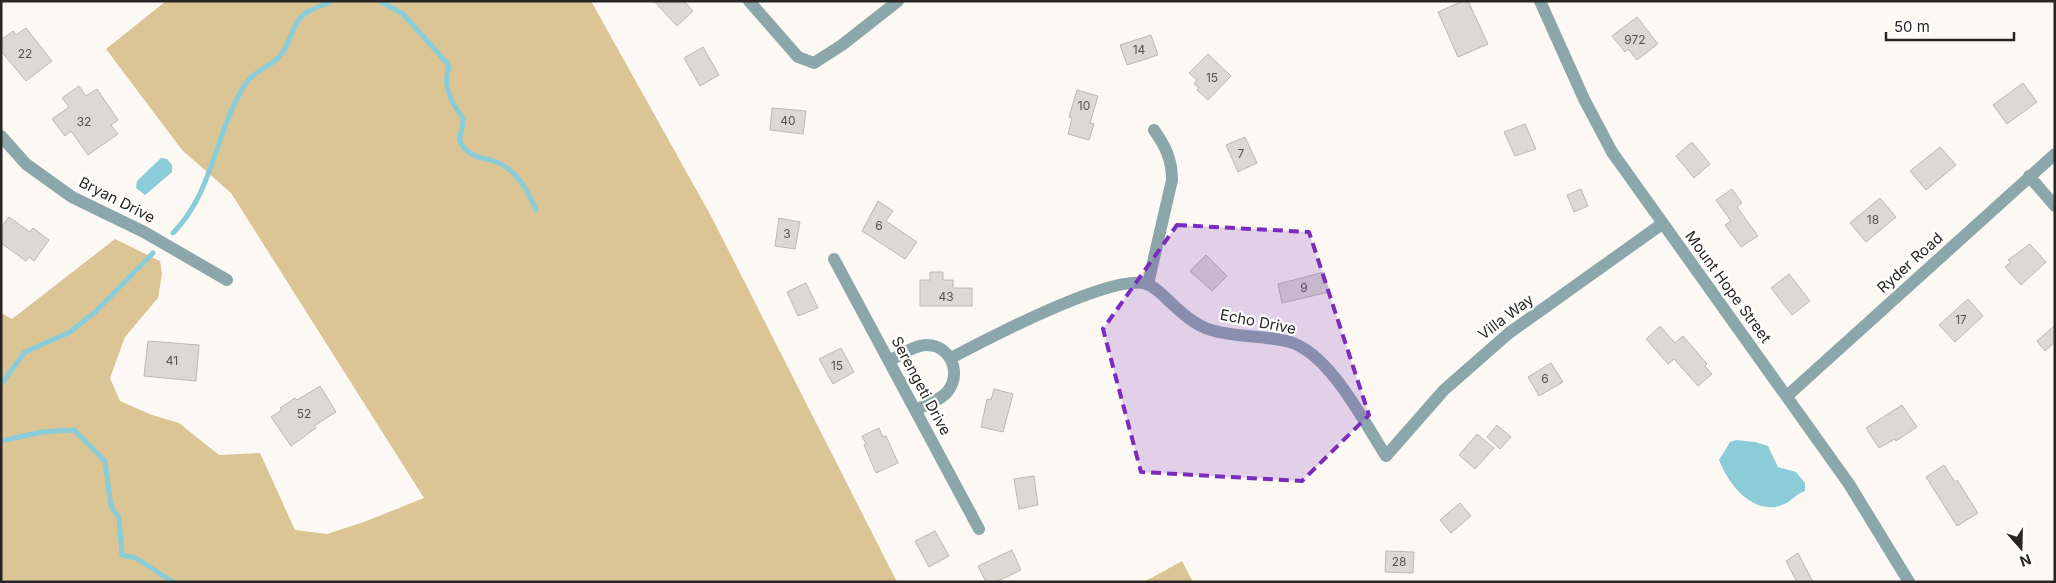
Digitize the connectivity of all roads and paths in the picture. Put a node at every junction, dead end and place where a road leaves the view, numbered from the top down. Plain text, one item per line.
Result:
1 (749, 1) edge
2 (898, 1) edge
3 (1540, 1) edge
4 (1154, 130) dead end
5 (1, 136) edge
6 (2055, 154) edge
7 (2029, 176) junction
8 (2055, 206) edge
9 (1662, 224) junction
10 (834, 259) dead end
11 (228, 280) dead end
12 (1148, 284) junction
13 (951, 358) junction
14 (889, 360) junction
15 (1788, 396) junction
16 (915, 410) junction
17 (1386, 456) joint
18 (979, 529) dead end
19 (1909, 582) edge

1 - 2 street
3 - 9 street, Mount Hope Street
4 - 12 street
5 - 11 street, Bryan Drive
6 - 7 street, Ryder Road
7 - 8 street
7 - 15 street, Ryder Road
9 - 15 street, Mount Hope Street
9 - 17 street, Villa Way
10 - 14 street, Serengeti Drive
12 - 13 street
12 - 17 street, Echo Drive
13 - 14 street
13 - 16 street
14 - 16 street, Serengeti Drive
15 - 19 street, Mount Hope Street
16 - 18 street, Serengeti Drive

